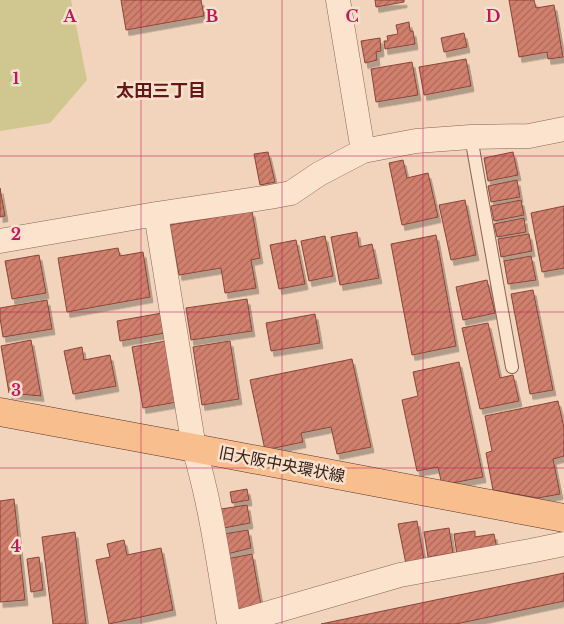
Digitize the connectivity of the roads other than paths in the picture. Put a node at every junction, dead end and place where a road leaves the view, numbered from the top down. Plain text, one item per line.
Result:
1 (338, 0) edge
2 (564, 128) edge
3 (471, 137) junction
4 (363, 151) junction
5 (156, 214) junction
6 (0, 241) edge
7 (512, 367) dead end
8 (0, 412) edge
9 (194, 448) junction
10 (564, 518) edge
11 (564, 544) edge
12 (230, 624) edge

1 - 4 street
2 - 3 street
3 - 4 street
3 - 7 lane
4 - 5 street
5 - 6 street
5 - 9 street
8 - 9 main road, 旧大阪中央環状線
9 - 10 main road, 旧大阪中央環状線
9 - 12 street
11 - 12 street

